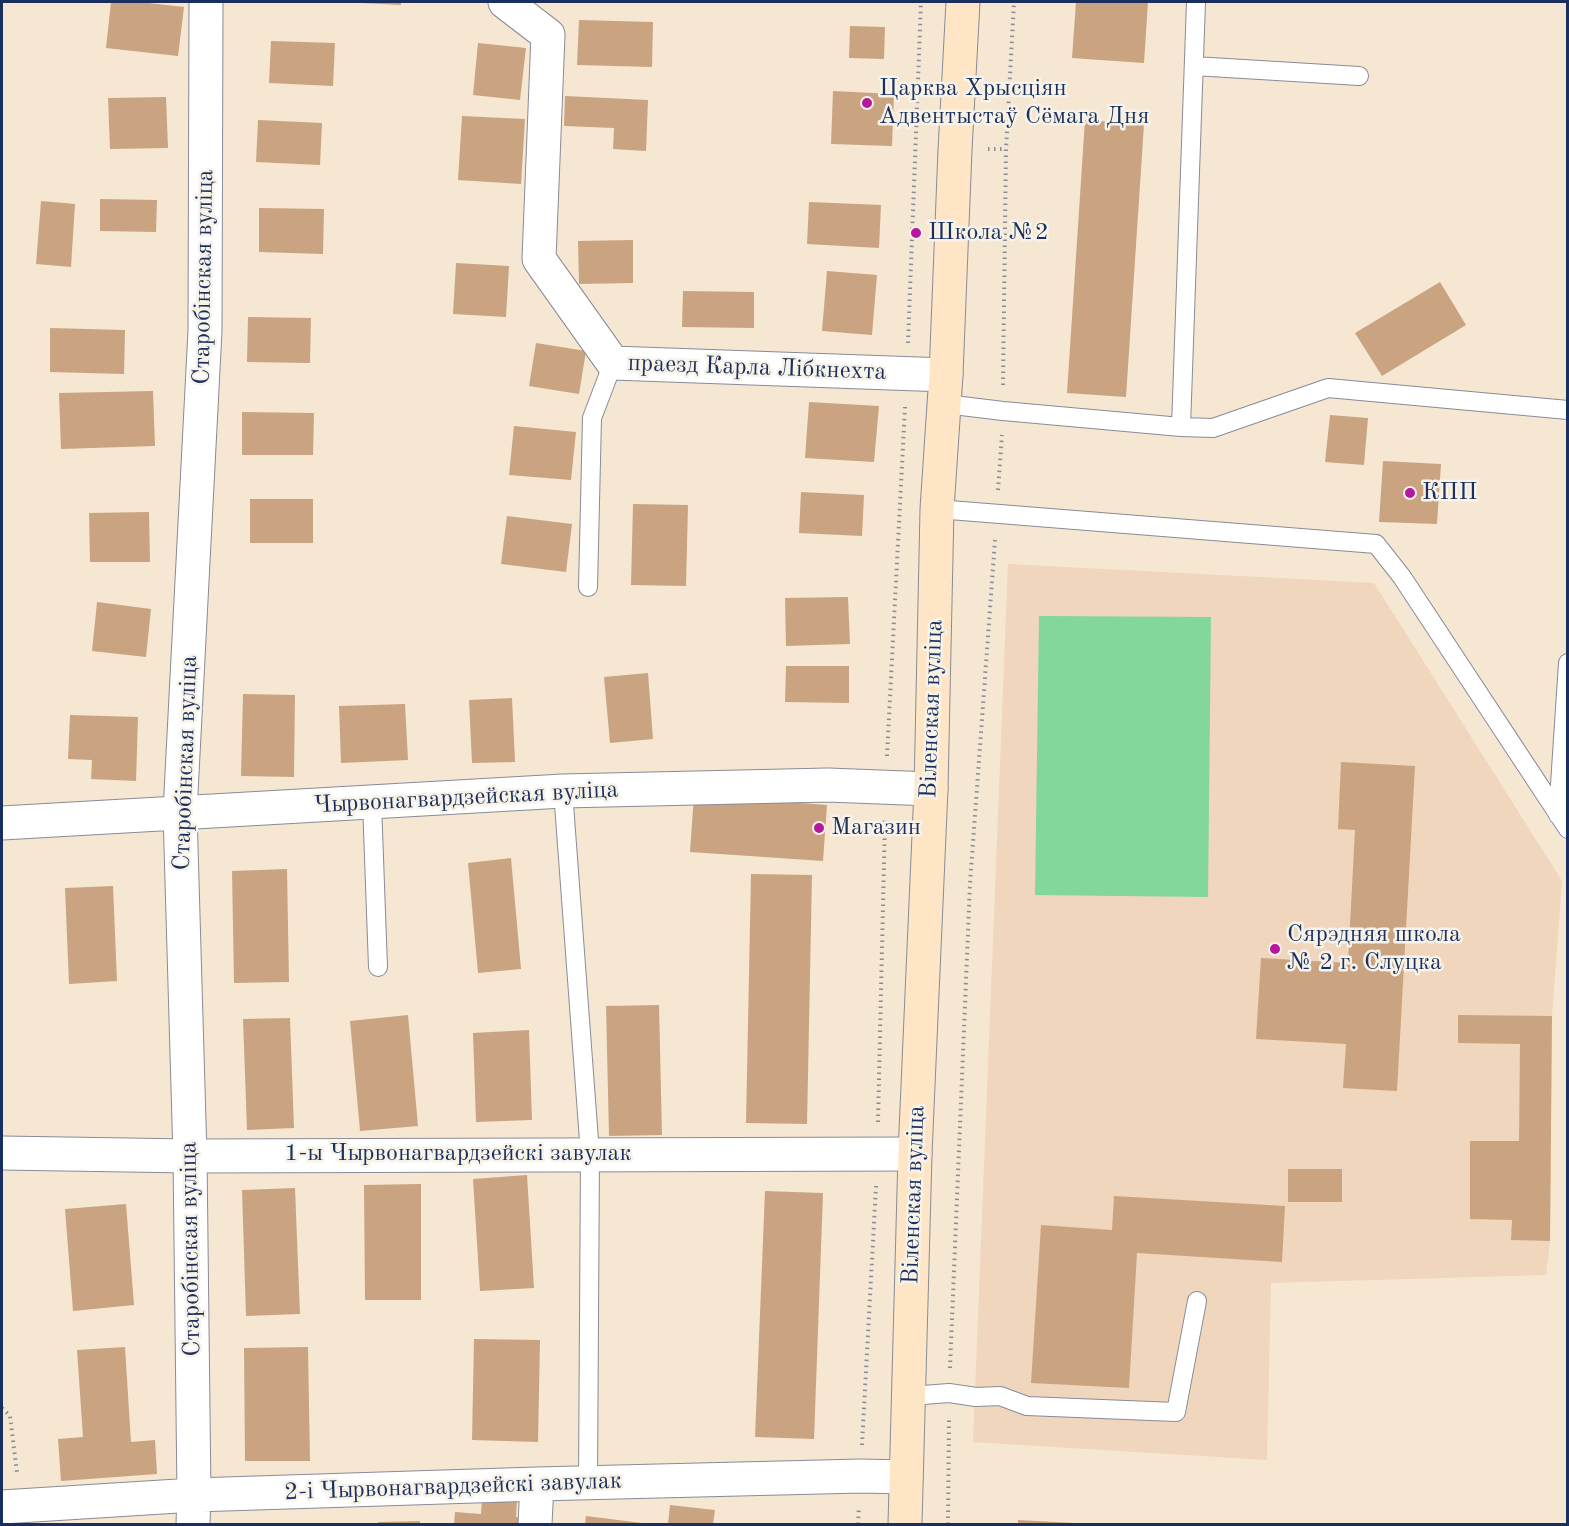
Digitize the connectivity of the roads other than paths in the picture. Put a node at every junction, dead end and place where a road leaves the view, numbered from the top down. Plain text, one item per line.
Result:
1 (206, 2) edge
2 (505, 2) edge
3 (963, 2) edge
4 (1196, 2) edge
5 (1194, 66) junction
6 (1359, 76) dead end
7 (614, 363) junction
8 (946, 390) junction
9 (1568, 410) edge
10 (1181, 427) junction
11 (938, 509) junction
12 (588, 587) dead end
13 (1568, 663) edge
14 (931, 789) junction
15 (563, 790) junction
16 (372, 803) junction
17 (180, 812) junction
18 (1563, 822) edge
19 (2, 823) edge
20 (378, 967) dead end
21 (2, 1154) edge
22 (590, 1154) junction
23 (915, 1154) junction
24 (190, 1156) junction
25 (1197, 1301) dead end
26 (910, 1396) junction
27 (906, 1477) junction
28 (588, 1482) junction
29 (537, 1484) junction
30 (12, 1506) edge
31 (194, 1510) edge
32 (535, 1524) edge
33 (905, 1524) edge

1 - 17 street, Старобінская вуліца
2 - 7 street, праезд Карла Лібкнехта
3 - 8 main road, Віленская вуліца
4 - 5 lane
5 - 6 lane
5 - 10 lane
7 - 8 street, праезд Карла Лібкнехта
7 - 12 lane
8 - 10 lane
8 - 11 main road, Віленская вуліца
9 - 10 lane
11 - 14 main road, Віленская вуліца
11 - 18 lane
13 - 18 lane
14 - 15 street, Чырвонагвардзейская вуліца
14 - 23 main road, Віленская вуліца
15 - 16 street, Чырвонагвардзейская вуліца
15 - 22 lane
16 - 17 street, Чырвонагвардзейская вуліца
16 - 20 lane
17 - 19 street, Чырвонагвардзейская вуліца
17 - 24 street, Старобінская вуліца
21 - 24 street, 1-ы Чырвонагвардзейскі завулак
22 - 23 street, 1-ы Чырвонагвардзейскі завулак
22 - 24 street, 1-ы Чырвонагвардзейскі завулак
22 - 28 lane
23 - 26 main road, Віленская вуліца
24 - 31 street, Старобінская вуліца
25 - 26 lane
26 - 27 main road, Віленская вуліца
27 - 28 street, 2-і Чырвонагвардзейскі завулак
27 - 33 main road, Віленская вуліца
28 - 29 street, 2-і Чырвонагвардзейскі завулак
29 - 31 street, 2-і Чырвонагвардзейскі завулак
29 - 32 street
30 - 31 street, 2-і Чырвонагвардзейскі завулак

